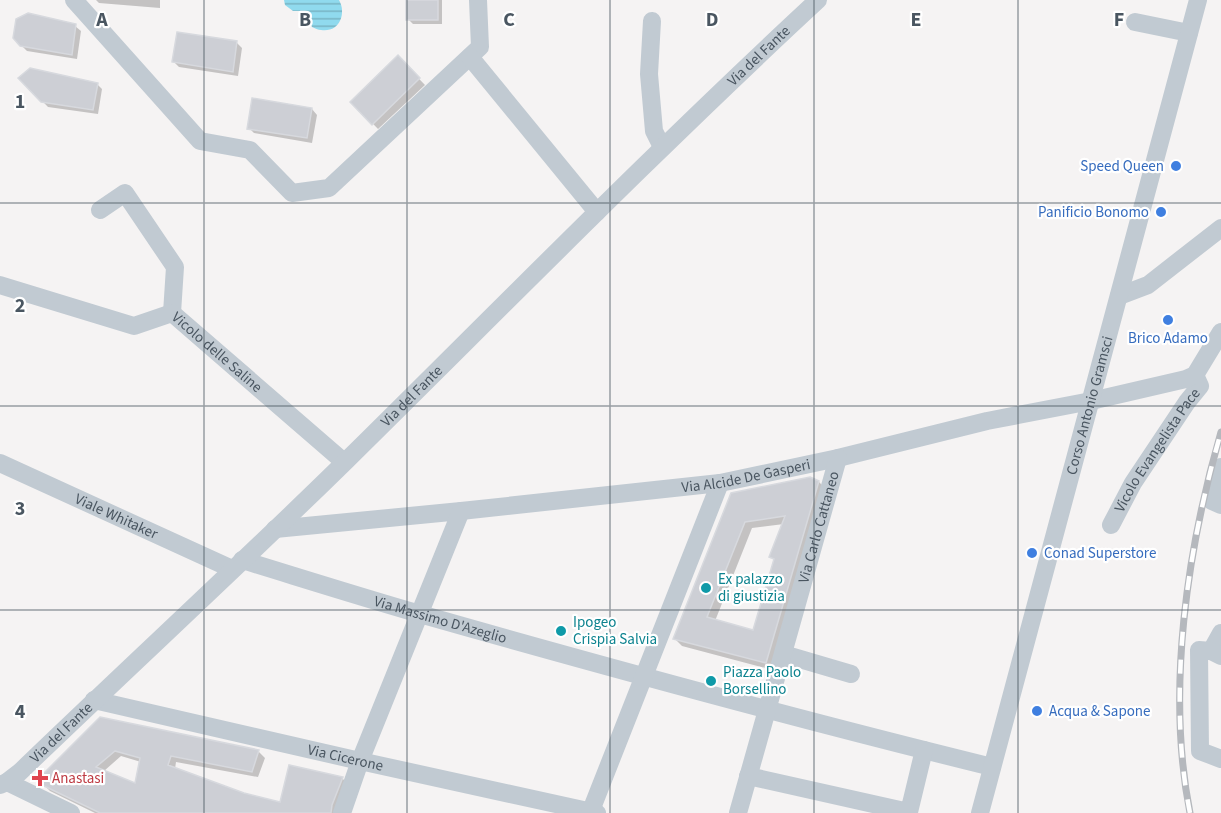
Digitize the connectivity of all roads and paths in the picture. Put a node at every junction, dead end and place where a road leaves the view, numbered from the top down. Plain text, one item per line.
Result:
1 (74, 0) edge
2 (478, 0) edge
3 (818, 0) edge
4 (1198, 0) edge
5 (652, 21) dead end
6 (1135, 22) dead end
7 (1189, 33) junction
8 (470, 57) junction
9 (662, 147) junction
10 (100, 210) dead end
11 (597, 212) junction
12 (1221, 228) edge
13 (0, 285) edge
14 (1119, 296) junction
15 (172, 313) junction
16 (1221, 332) edge
17 (1195, 375) junction
18 (1091, 401) junction
19 (838, 458) junction
20 (344, 462) junction
21 (0, 463) edge
22 (1221, 466) edge
23 (720, 483) junction
24 (1217, 503) edge
25 (461, 511) junction
26 (1111, 525) dead end
27 (275, 529) junction
28 (237, 564) junction
29 (419, 614) junction
30 (1221, 633) edge
31 (1210, 653) edge
32 (781, 660) junction
33 (851, 674) dead end
34 (642, 680) junction
35 (94, 700) junction
36 (769, 714) junction
37 (924, 750) junction
38 (1221, 759) edge
39 (360, 761) junction
40 (992, 767) junction
41 (748, 776) junction
42 (3, 783) edge
43 (71, 813) edge
44 (342, 813) edge
45 (593, 813) edge
46 (738, 813) edge
47 (980, 813) edge

1 - 8 street
2 - 8 street
3 - 9 street, Via del Fante
4 - 7 street, Corso Antonio Gramsci
5 - 9 street
6 - 7 street
7 - 14 street, Corso Antonio Gramsci
8 - 11 street
9 - 11 street, Via del Fante
10 - 15 street
11 - 20 street, Via del Fante
12 - 14 street
13 - 15 street, Vicolo delle Saline
14 - 18 street, Corso Antonio Gramsci
15 - 20 street, Vicolo delle Saline
16 - 17 street
17 - 18 street, Via Alcide De Gasperi
17 - 26 street, Vicolo Evangelista Pace
18 - 19 street, Via Alcide De Gasperi
18 - 40 street, Corso Antonio Gramsci
19 - 23 street, Via Alcide De Gasperi
19 - 32 street, Via Carlo Cattaneo
20 - 27 street, Via del Fante
21 - 28 street, Viale Whitaker
22 - 24 street
23 - 25 street, Via Alcide De Gasperi
23 - 34 street
25 - 27 street, Via Alcide De Gasperi
25 - 29 street
27 - 28 street, Via del Fante
28 - 29 street, Via Massimo D'Azeglio
28 - 35 street, Via del Fante
29 - 34 street, Via Massimo D'Azeglio
29 - 39 street
30 - 31 street
31 - 38 street
32 - 33 street
32 - 36 street, Via Carlo Cattaneo
34 - 36 street, Via Massimo D'Azeglio
34 - 45 street
35 - 39 street, Via Cicerone
35 - 42 street, Via del Fante
36 - 37 street
36 - 41 street
37 - 40 street
37 - 41 street
39 - 44 street
39 - 45 street, Via Cicerone
40 - 47 street, Corso Antonio Gramsci
41 - 46 street
42 - 43 street

